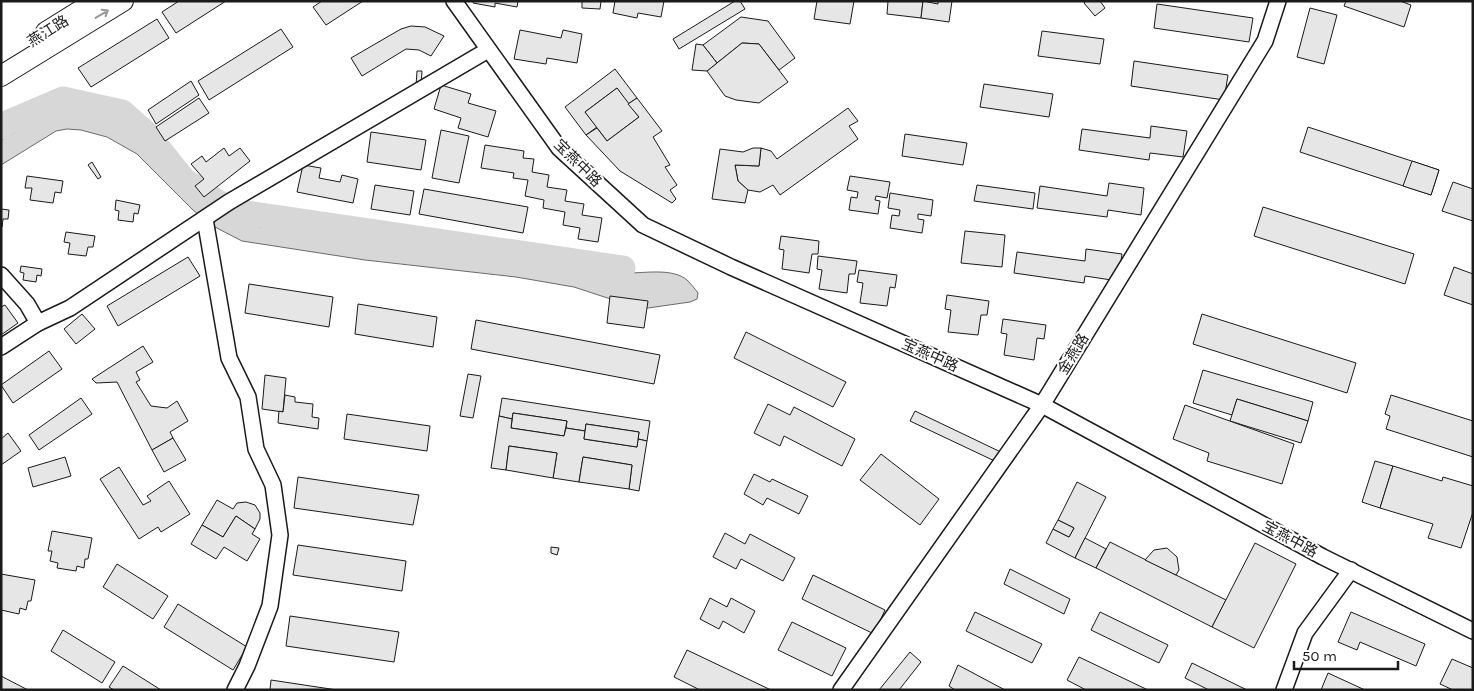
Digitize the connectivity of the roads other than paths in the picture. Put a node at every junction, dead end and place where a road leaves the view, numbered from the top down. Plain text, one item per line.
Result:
1 (96, 1) edge
2 (123, 1) edge
3 (454, 1) edge
4 (1278, 1) edge
5 (488, 50) junction
6 (1, 60) edge
7 (1, 76) edge
8 (209, 215) junction
9 (1, 275) edge
10 (38, 323) junction
11 (1, 346) edge
12 (1042, 405) junction
13 (1351, 570) junction
14 (1473, 631) edge
15 (235, 690) edge
16 (841, 690) edge
17 (1284, 690) edge

1 - 6 main road, 燕江路
7 -> 2 main road
3 - 5 street, 宝燕中路
4 - 12 street, 金燕路
5 - 8 street
5 - 12 street, 宝燕中路
8 - 10 street
8 - 15 street
9 - 10 street
10 - 11 street
12 - 13 street, 宝燕中路
12 - 16 street, 金燕路
13 - 14 street, 宝燕中路
13 - 17 street

